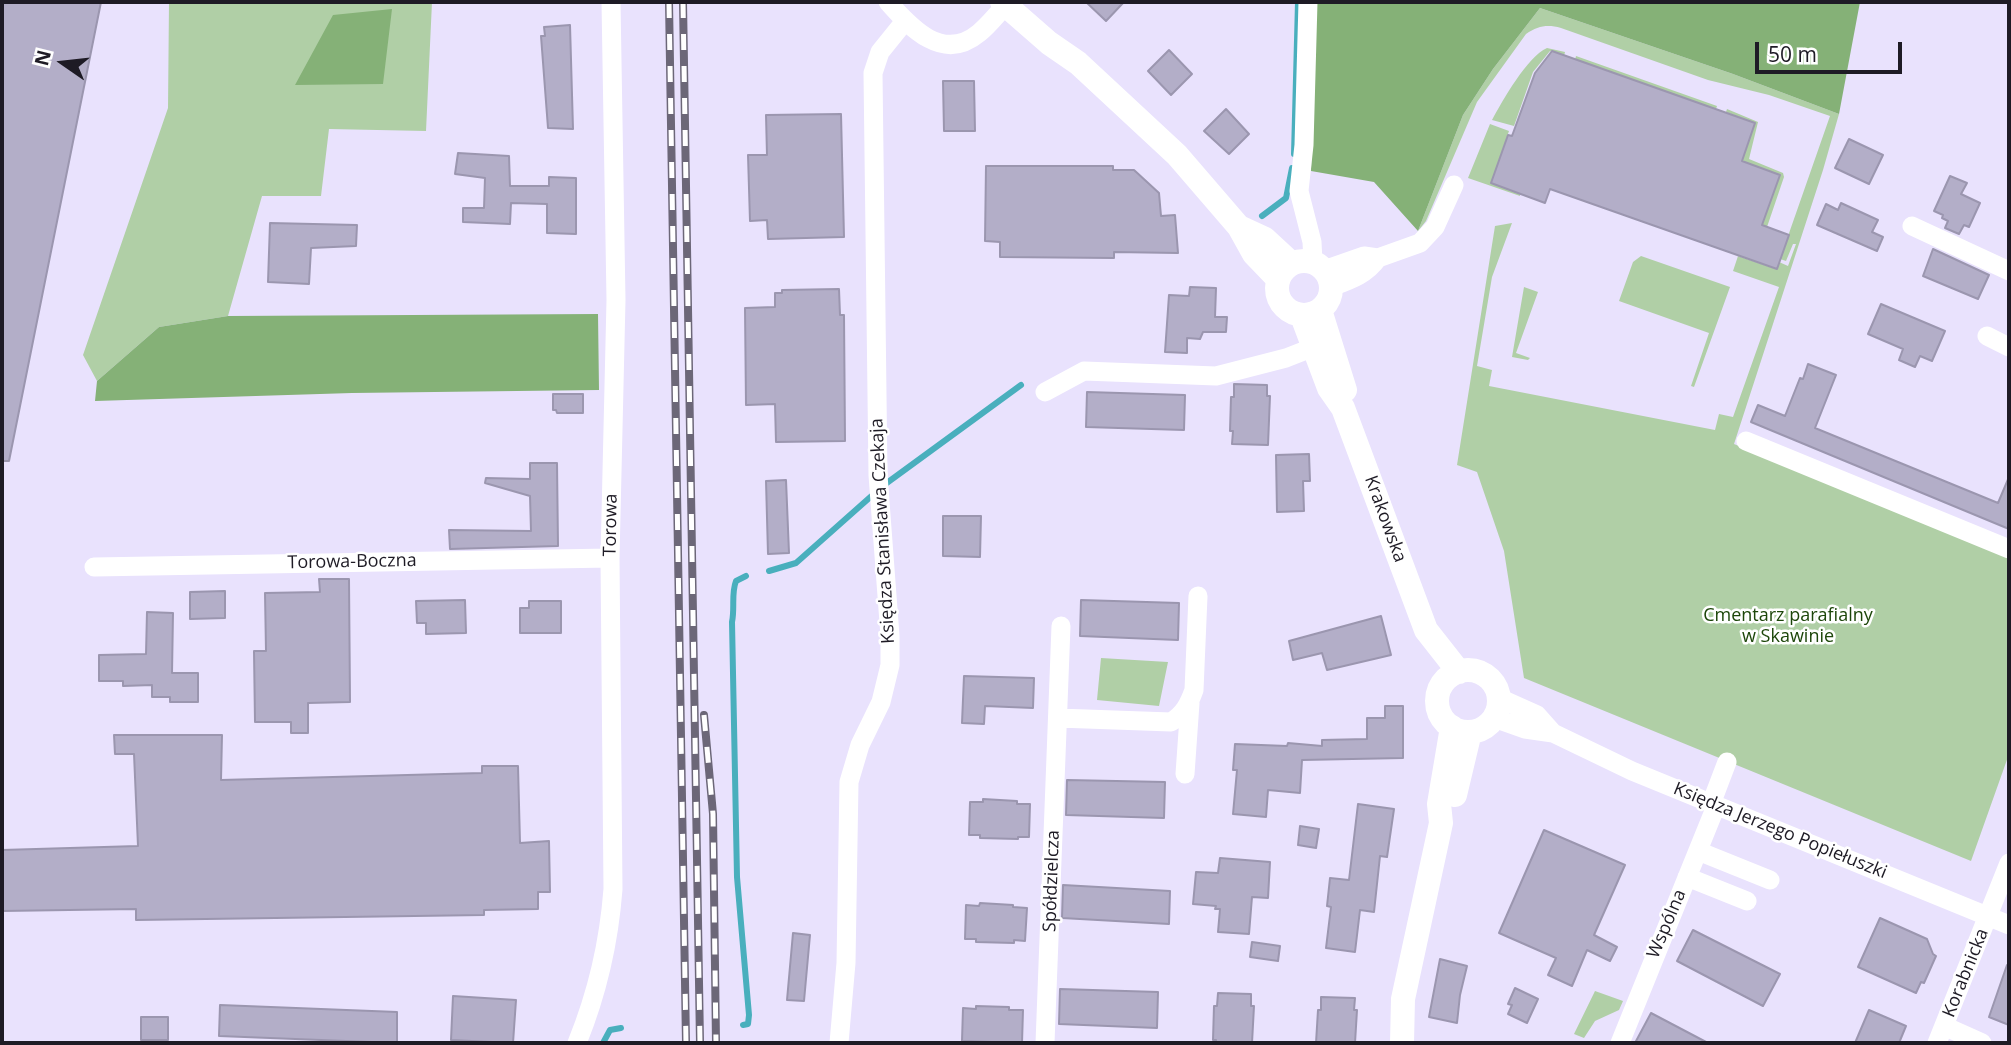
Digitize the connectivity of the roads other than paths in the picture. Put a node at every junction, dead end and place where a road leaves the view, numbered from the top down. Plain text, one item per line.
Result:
1 (611, 2) edge
2 (888, 2) edge
3 (1308, 2) edge
4 (1010, 3) edge
5 (905, 21) junction
6 (1454, 186) dead end
7 (1912, 226) dead end
8 (2009, 271) edge
9 (1307, 272) junction
10 (1311, 313) junction
11 (1987, 336) dead end
12 (2009, 346) edge
13 (1314, 347) junction
14 (1045, 392) dead end
15 (1343, 408) junction
16 (1746, 441) dead end
17 (2009, 549) edge
18 (610, 558) junction
19 (94, 567) dead end
20 (1198, 596) dead end
21 (1061, 626) dead end
22 (1450, 678) junction
23 (1190, 703) junction
24 (1496, 708) junction
25 (1058, 718) junction
26 (1461, 729) junction
27 (1727, 762) dead end
28 (1185, 774) dead end
29 (1713, 805) junction
30 (1698, 851) junction
31 (2009, 863) edge
32 (1687, 877) junction
33 (1770, 880) dead end
34 (1747, 901) dead end
35 (1989, 916) junction
36 (2009, 925) edge
37 (1941, 1035) edge
38 (576, 1043) edge
39 (839, 1043) edge
40 (1045, 1043) edge
41 (1402, 1043) edge
42 (1620, 1043) edge
43 (1982, 1043) edge

1 - 18 street, Torowa
2 - 5 street
3 - 9 street
4 - 5 street
4 - 9 main road
5 - 39 street, Księdza Stanisława Czekaja
6 - 9 street
7 - 8 street
9 - 10 main road
9 - 10 main road
10 - 13 main road, Krakowska
10 - 15 main road, Krakowska
11 - 12 street
13 - 14 street
13 - 15 main road, Krakowska
15 - 22 main road, Krakowska
16 - 17 street
18 - 19 street, Torowa-Boczna
18 - 38 street, Torowa
20 - 23 street
21 - 25 street, Spółdzielcza
22 - 24 main road
22 - 26 main road
23 - 25 street
23 - 28 street
24 - 26 main road
24 - 29 street, Księdza Jerzego Popiełuszki
25 - 40 street, Spółdzielcza
26 - 41 main road
27 - 29 street, Wspólna
29 - 30 street, Wspólna
29 - 35 street, Księdza Jerzego Popiełuszki
30 - 32 street, Wspólna
30 - 33 street
31 - 35 street, Korabnicka
32 - 34 street
32 - 42 street, Wspólna
35 - 36 street, Księdza Jerzego Popiełuszki
35 - 37 street, Korabnicka
37 - 43 street

